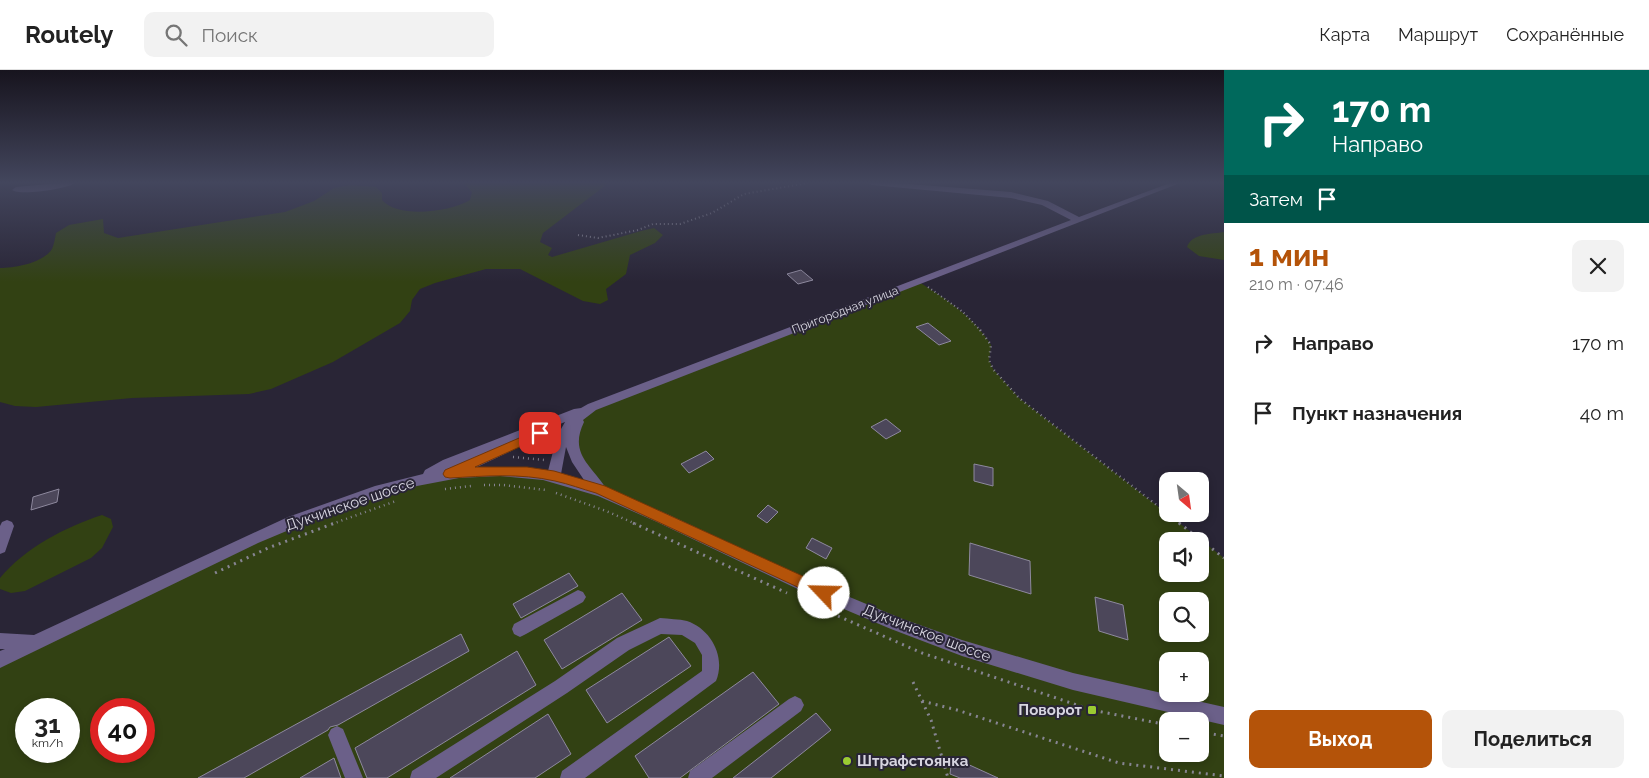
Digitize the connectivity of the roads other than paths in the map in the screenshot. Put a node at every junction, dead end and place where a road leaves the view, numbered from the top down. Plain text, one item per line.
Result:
1 (1070, 216) edge
2 (1088, 216) edge
3 (1078, 220) junction
4 (592, 407) junction
5 (450, 474) junction
6 (554, 476) junction
7 (421, 479) junction
8 (600, 490) junction
9 (7, 526) dead end
10 (0, 548) edge
11 (578, 597) dead end
12 (520, 629) dead end
13 (0, 641) edge
14 (35, 642) junction
15 (0, 660) edge
16 (795, 705) dead end
17 (1224, 716) edge
18 (337, 735) dead end
19 (354, 778) edge
20 (418, 778) edge
21 (569, 778) edge
22 (697, 778) edge

1 - 3 street
2 - 3 street, Пригородная улица
3 - 4 street, Пригородная улица
4 - 5 street
4 - 6 street, Пригородная улица
4 - 7 street
4 - 8 street
5 - 6 street, Дукчинское шоссе
5 - 7 street, Дукчинское шоссе
6 - 8 street, Дукчинское шоссе
7 - 14 street, Дукчинское шоссе
8 - 17 street, Дукчинское шоссе
9 - 10 street
11 - 12 street
13 - 14 street
14 - 15 street, Дукчинское шоссе
16 - 22 street
18 - 19 street
20 - 21 street

